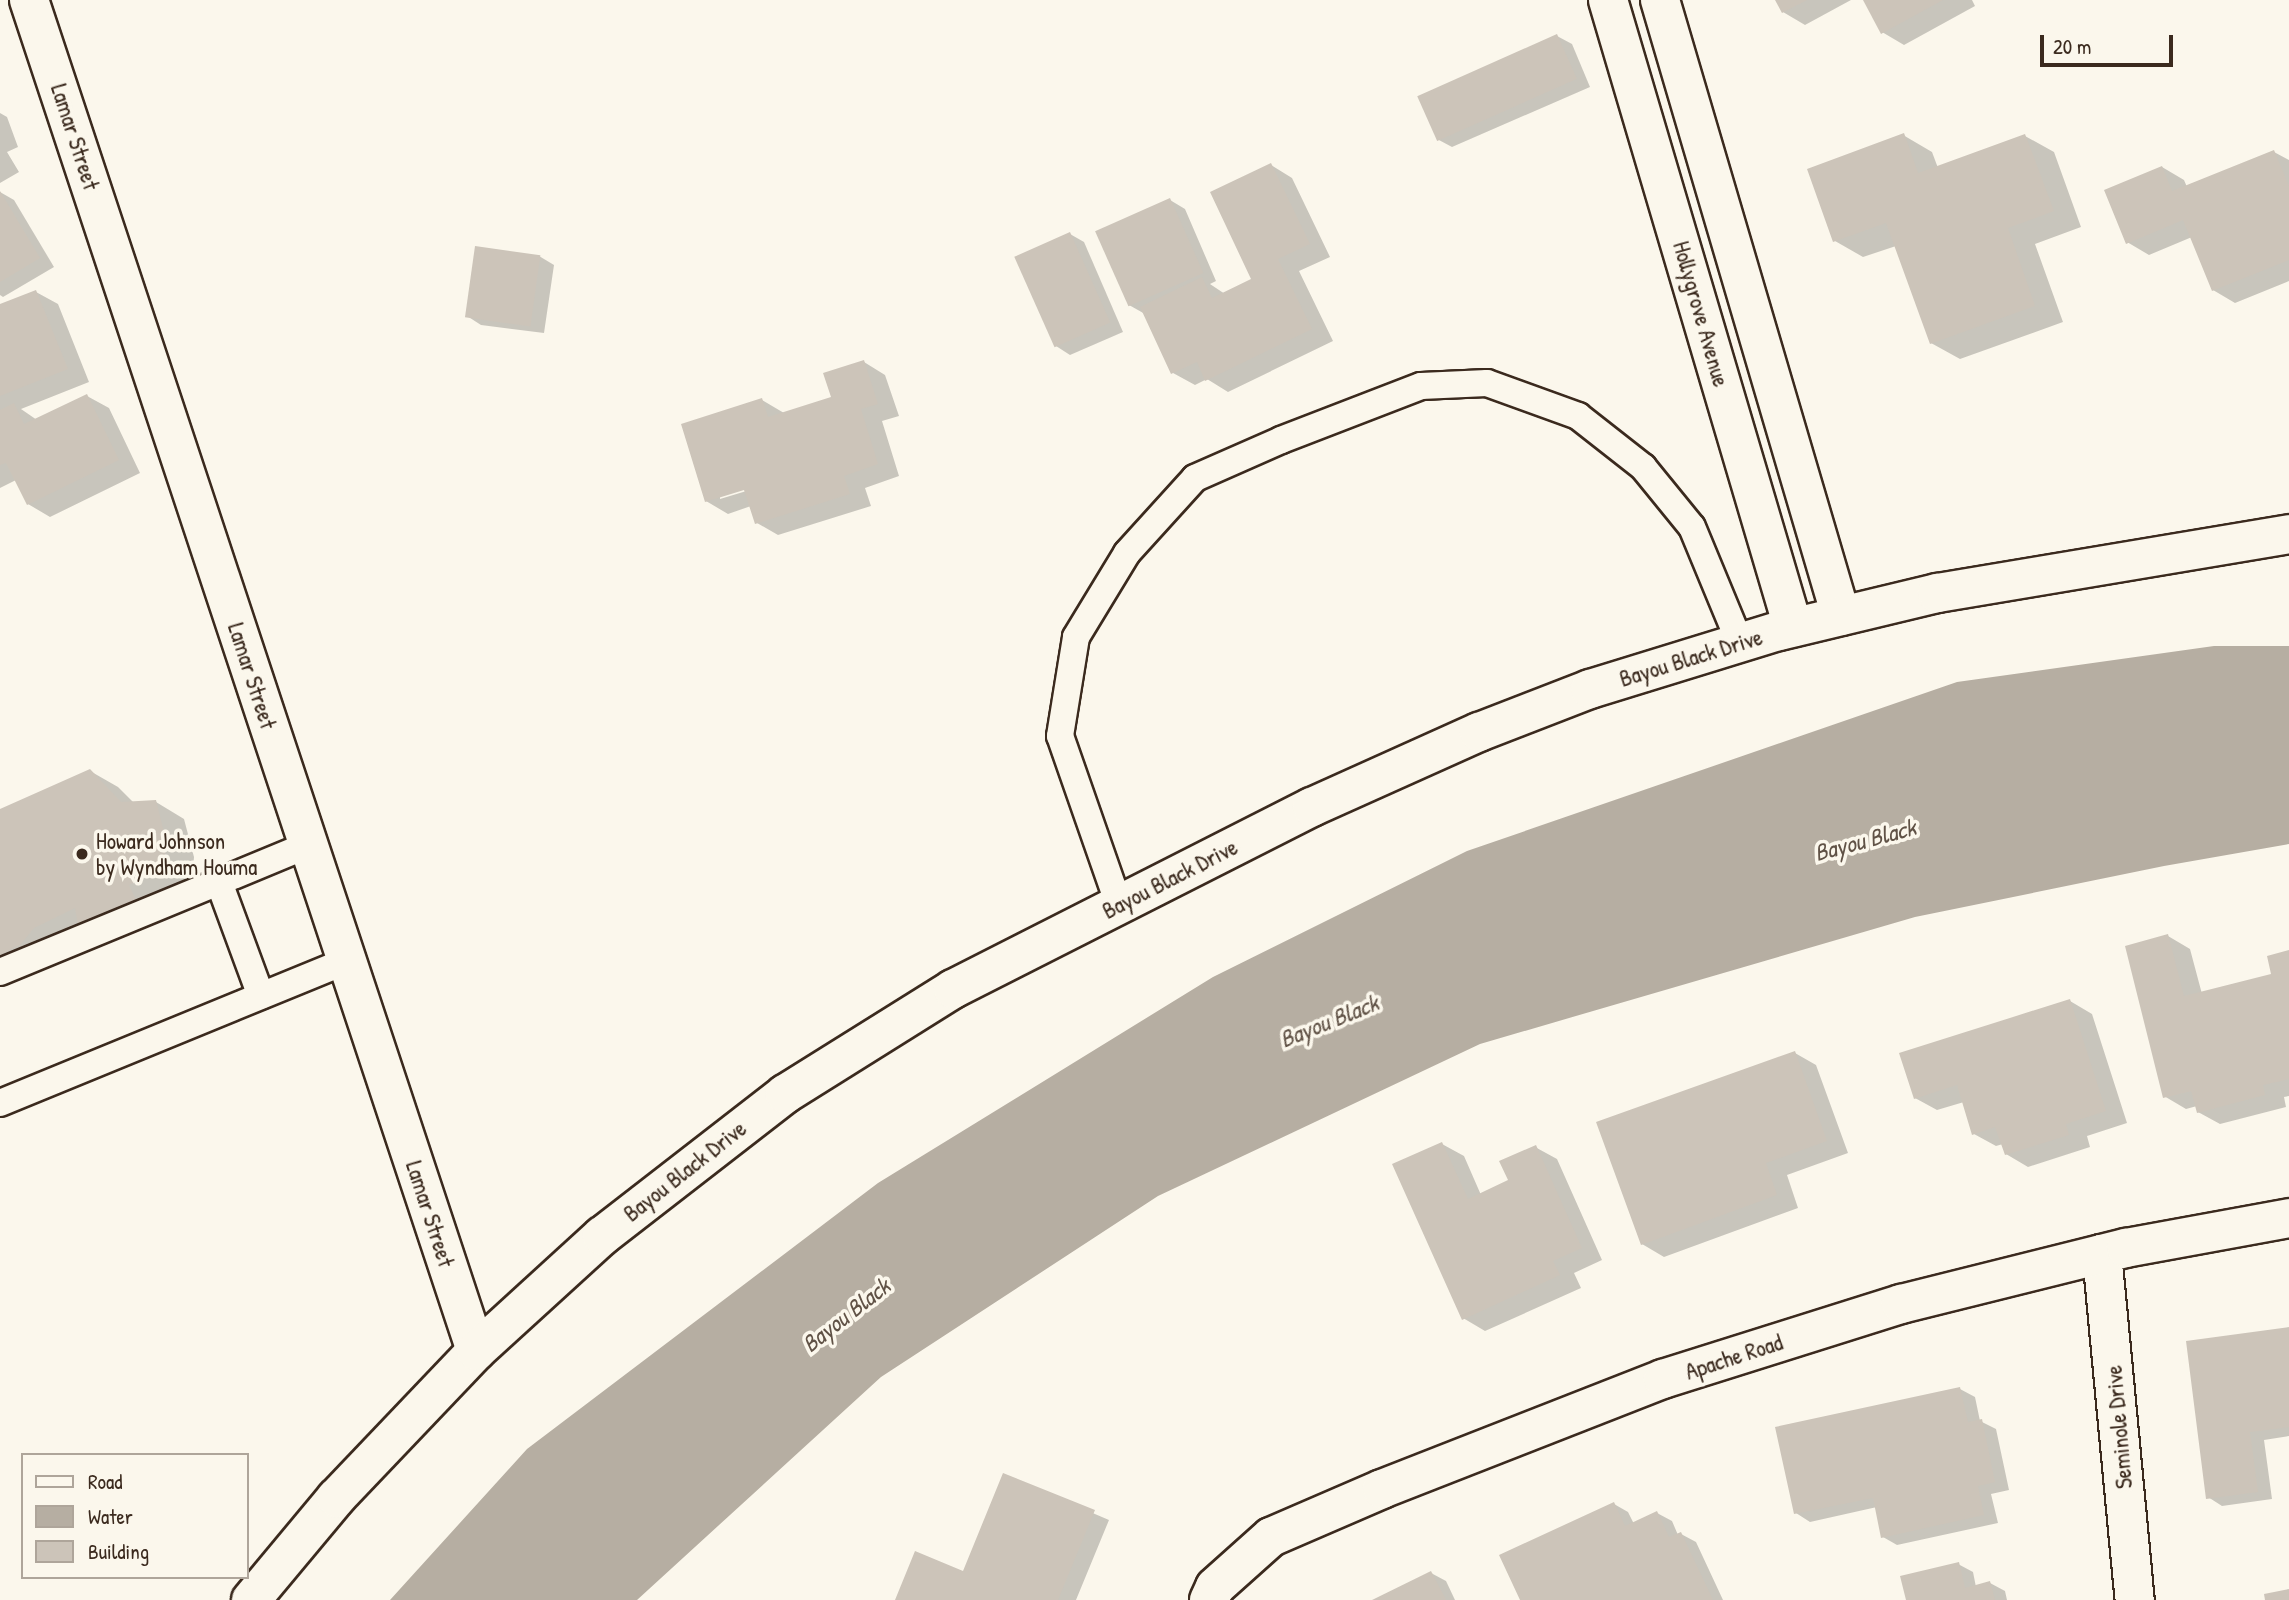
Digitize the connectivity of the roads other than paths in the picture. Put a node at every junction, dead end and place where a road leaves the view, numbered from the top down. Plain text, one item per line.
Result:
1 (29, 0) edge
2 (1608, 0) edge
3 (1660, 0) edge
4 (2289, 534) edge
5 (1841, 616) junction
6 (1793, 627) junction
7 (1740, 643) junction
8 (308, 845) junction
9 (219, 882) junction
10 (1119, 905) junction
11 (347, 961) junction
12 (0, 972) edge
13 (261, 996) junction
14 (0, 1103) edge
15 (2289, 1218) edge
16 (2102, 1254) junction
17 (475, 1351) junction
18 (1212, 1594) edge
19 (251, 1600) edge
20 (2135, 1600) edge

1 - 8 street, Lamar Street
2 - 6 street, Hollygrove Avenue
3 - 5 street
4 - 5 street, Bayou Black Drive
5 - 6 street, Bayou Black Drive
6 - 7 street, Bayou Black Drive
7 - 10 street, Bayou Black Drive
7 - 10 lane
8 - 9 lane
8 - 11 street, Lamar Street
9 - 12 lane
9 - 13 lane
10 - 17 street, Bayou Black Drive
11 - 13 lane
11 - 17 street, Lamar Street
13 - 14 lane
15 - 16 street, Apache Road
16 - 18 street, Apache Road
16 - 20 street, Seminole Drive
17 - 19 street, Bayou Black Drive

